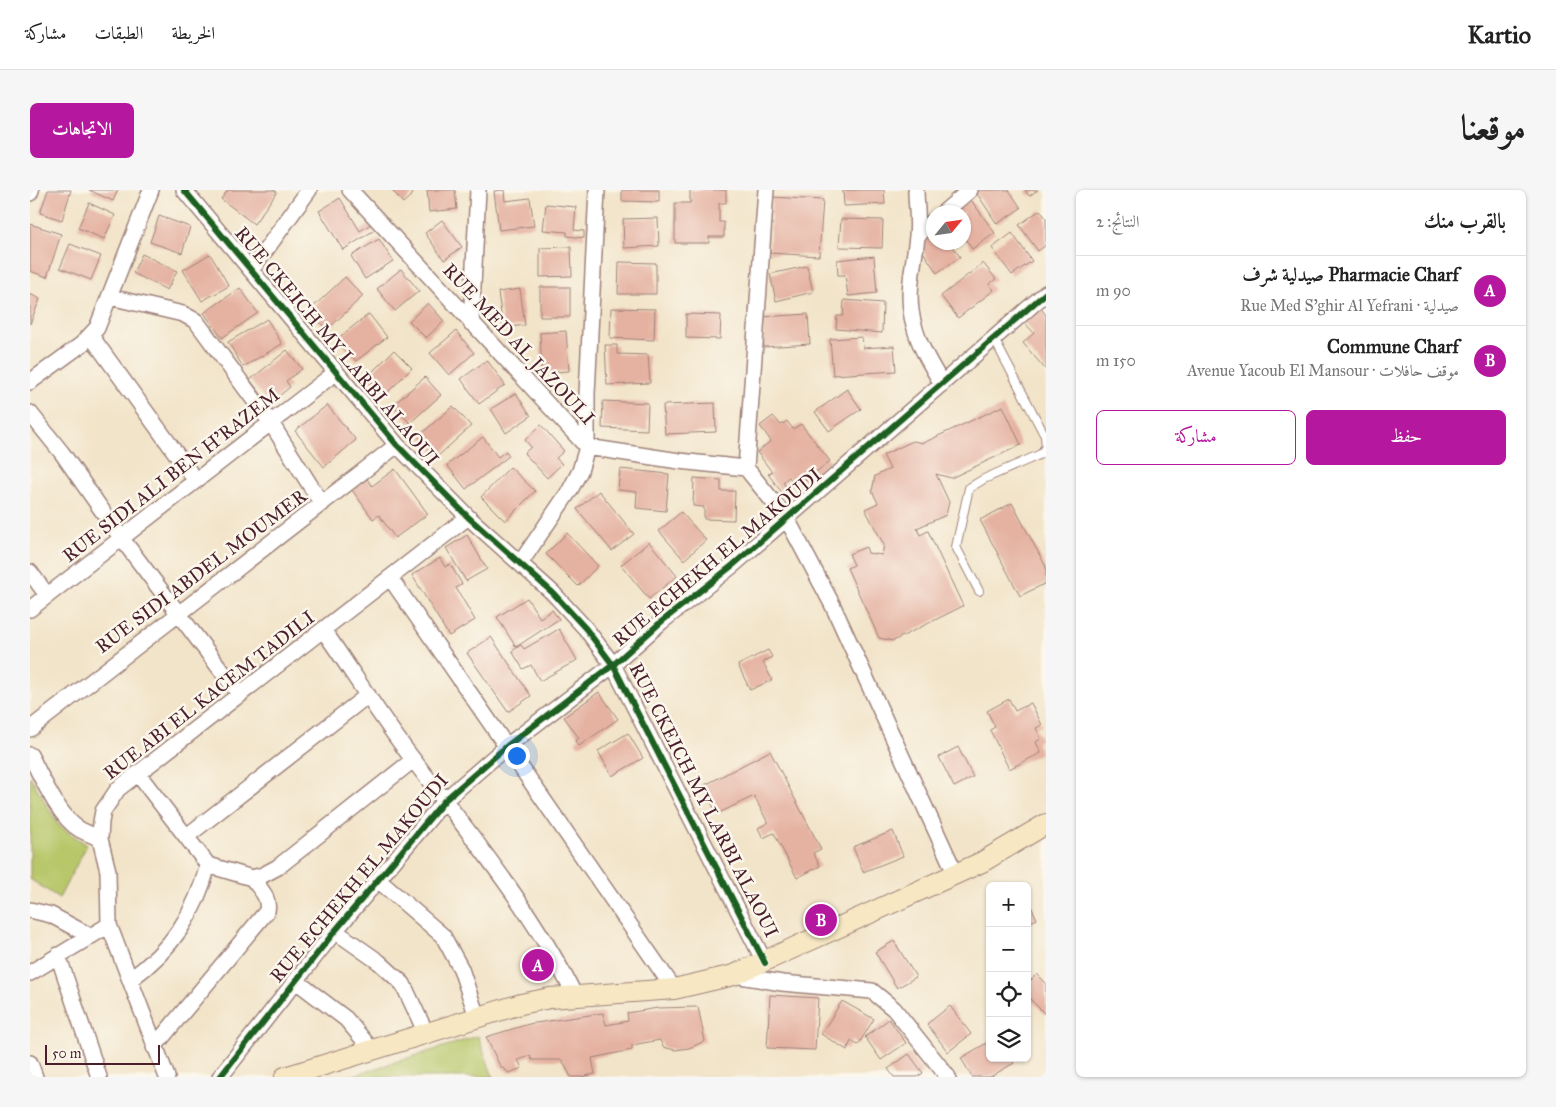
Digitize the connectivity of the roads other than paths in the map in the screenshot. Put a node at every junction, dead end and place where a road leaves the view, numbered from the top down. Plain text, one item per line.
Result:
1 (151, 190) edge
2 (184, 190) edge
3 (309, 190) edge
4 (350, 190) edge
5 (478, 190) edge
6 (597, 190) edge
7 (766, 190) edge
8 (916, 190) edge
9 (970, 190) edge
10 (952, 205) edge
11 (926, 228) edge
12 (918, 235) junction
13 (252, 269) junction
14 (1046, 293) edge
15 (110, 297) junction
16 (471, 323) junction
17 (91, 336) junction
18 (993, 337) junction
19 (335, 373) junction
20 (30, 382) edge
21 (942, 384) junction
22 (30, 413) edge
23 (271, 423) junction
24 (397, 445) junction
25 (587, 447) junction
26 (746, 468) junction
27 (196, 481) junction
28 (322, 504) junction
29 (468, 517) junction
30 (786, 519) junction
31 (122, 538) junction
32 (521, 562) junction
33 (30, 572) edge
34 (391, 579) junction
35 (979, 591) dead end
36 (47, 596) junction
37 (30, 609) edge
38 (178, 613) junction
39 (324, 631) junction
40 (613, 665) junction
41 (240, 695) junction
42 (368, 695) junction
43 (30, 729) edge
44 (507, 746) junction
45 (30, 755) edge
46 (413, 760) junction
47 (138, 774) junction
48 (445, 800) junction
49 (1045, 825) edge
50 (187, 836) junction
51 (100, 838) junction
52 (208, 865) junction
53 (956, 875) junction
54 (252, 878) junction
55 (378, 880) junction
56 (30, 910) edge
57 (109, 925) junction
58 (335, 931) junction
59 (90, 936) junction
60 (58, 955) junction
61 (764, 963) junction
62 (30, 973) edge
63 (734, 975) junction
64 (131, 980) junction
65 (296, 981) junction
66 (674, 989) junction
67 (575, 996) junction
68 (477, 1017) junction
69 (426, 1033) junction
70 (154, 1046) junction
71 (372, 1050) junction
72 (30, 1064) edge
73 (35, 1077) edge
74 (99, 1077) edge
75 (167, 1077) edge
76 (220, 1077) edge
77 (285, 1077) edge
78 (948, 1077) edge

1 - 15 street
2 - 13 street, RUE CKEICH MY LARBI ALAOUI
3 - 13 street
4 - 16 street, RUE MED AL JAZOULI
5 - 16 street
6 - 25 street
7 - 26 street
8 - 12 street
9 - 10 street
11 - 12 street
12 - 21 street
13 - 19 street, RUE CKEICH MY LARBI ALAOUI
14 - 18 street, RUE ECHEKH EL MAKOUDI
15 - 17 street
15 - 23 street
16 - 25 street, RUE MED AL JAZOULI
17 - 20 street
17 - 27 street
18 - 21 street, RUE ECHEKH EL MAKOUDI
18 - 35 lane
19 - 23 street, RUE SIDI ALI BEN H'RAZEM
19 - 24 street, RUE CKEICH MY LARBI ALAOUI
21 - 30 street, RUE ECHEKH EL MAKOUDI
22 - 31 street
23 - 27 street, RUE SIDI ALI BEN H'RAZEM
23 - 28 street
24 - 28 street, RUE SIDI ABDEL MOUMER
24 - 29 street, RUE CKEICH MY LARBI ALAOUI
25 - 26 street, RUE MED AL JAZOULI
25 - 32 street
26 - 30 street
27 - 31 street, RUE SIDI ALI BEN H'RAZEM
28 - 38 street, RUE SIDI ABDEL MOUMER
29 - 32 street, RUE CKEICH MY LARBI ALAOUI
29 - 34 street, RUE ABI EL KACEM TADILI
30 - 40 street, RUE ECHEKH EL MAKOUDI
30 - 53 street
31 - 36 street, RUE SIDI ALI BEN H'RAZEM
31 - 38 street
32 - 40 street, RUE CKEICH MY LARBI ALAOUI
33 - 36 street
34 - 39 street, RUE ABI EL KACEM TADILI
34 - 44 street
36 - 37 street, RUE SIDI ALI BEN H'RAZEM
38 - 41 street
38 - 43 street, RUE SIDI ABDEL MOUMER
39 - 41 street, RUE ABI EL KACEM TADILI
39 - 42 street
40 - 44 street, RUE ECHEKH EL MAKOUDI
40 - 61 street, RUE CKEICH MY LARBI ALAOUI
41 - 47 street, RUE ABI EL KACEM TADILI
42 - 46 street
42 - 50 street
44 - 48 street, RUE ECHEKH EL MAKOUDI
44 - 66 street
45 - 51 street
46 - 48 street
46 - 54 street
47 - 50 street
47 - 51 street, RUE ABI EL KACEM TADILI
48 - 55 street, RUE ECHEKH EL MAKOUDI
48 - 67 street
49 - 53 street
50 - 52 street
51 - 57 street, RUE ABI EL KACEM TADILI
52 - 54 street
52 - 64 street
53 - 61 street
54 - 70 street
55 - 58 street, RUE ECHEKH EL MAKOUDI
55 - 68 street
56 - 59 street
57 - 59 street
57 - 64 street, RUE ABI EL KACEM TADILI
58 - 65 street, RUE ECHEKH EL MAKOUDI
58 - 69 street
59 - 60 street
60 - 62 street
60 - 74 street
61 - 63 street
63 - 66 street
63 - 78 street
64 - 70 street, RUE ABI EL KACEM TADILI
65 - 71 street
65 - 76 street, RUE ECHEKH EL MAKOUDI
66 - 67 street
67 - 68 street
68 - 69 street
69 - 71 street
70 - 75 street, RUE ABI EL KACEM TADILI
71 - 77 street
72 - 73 street

